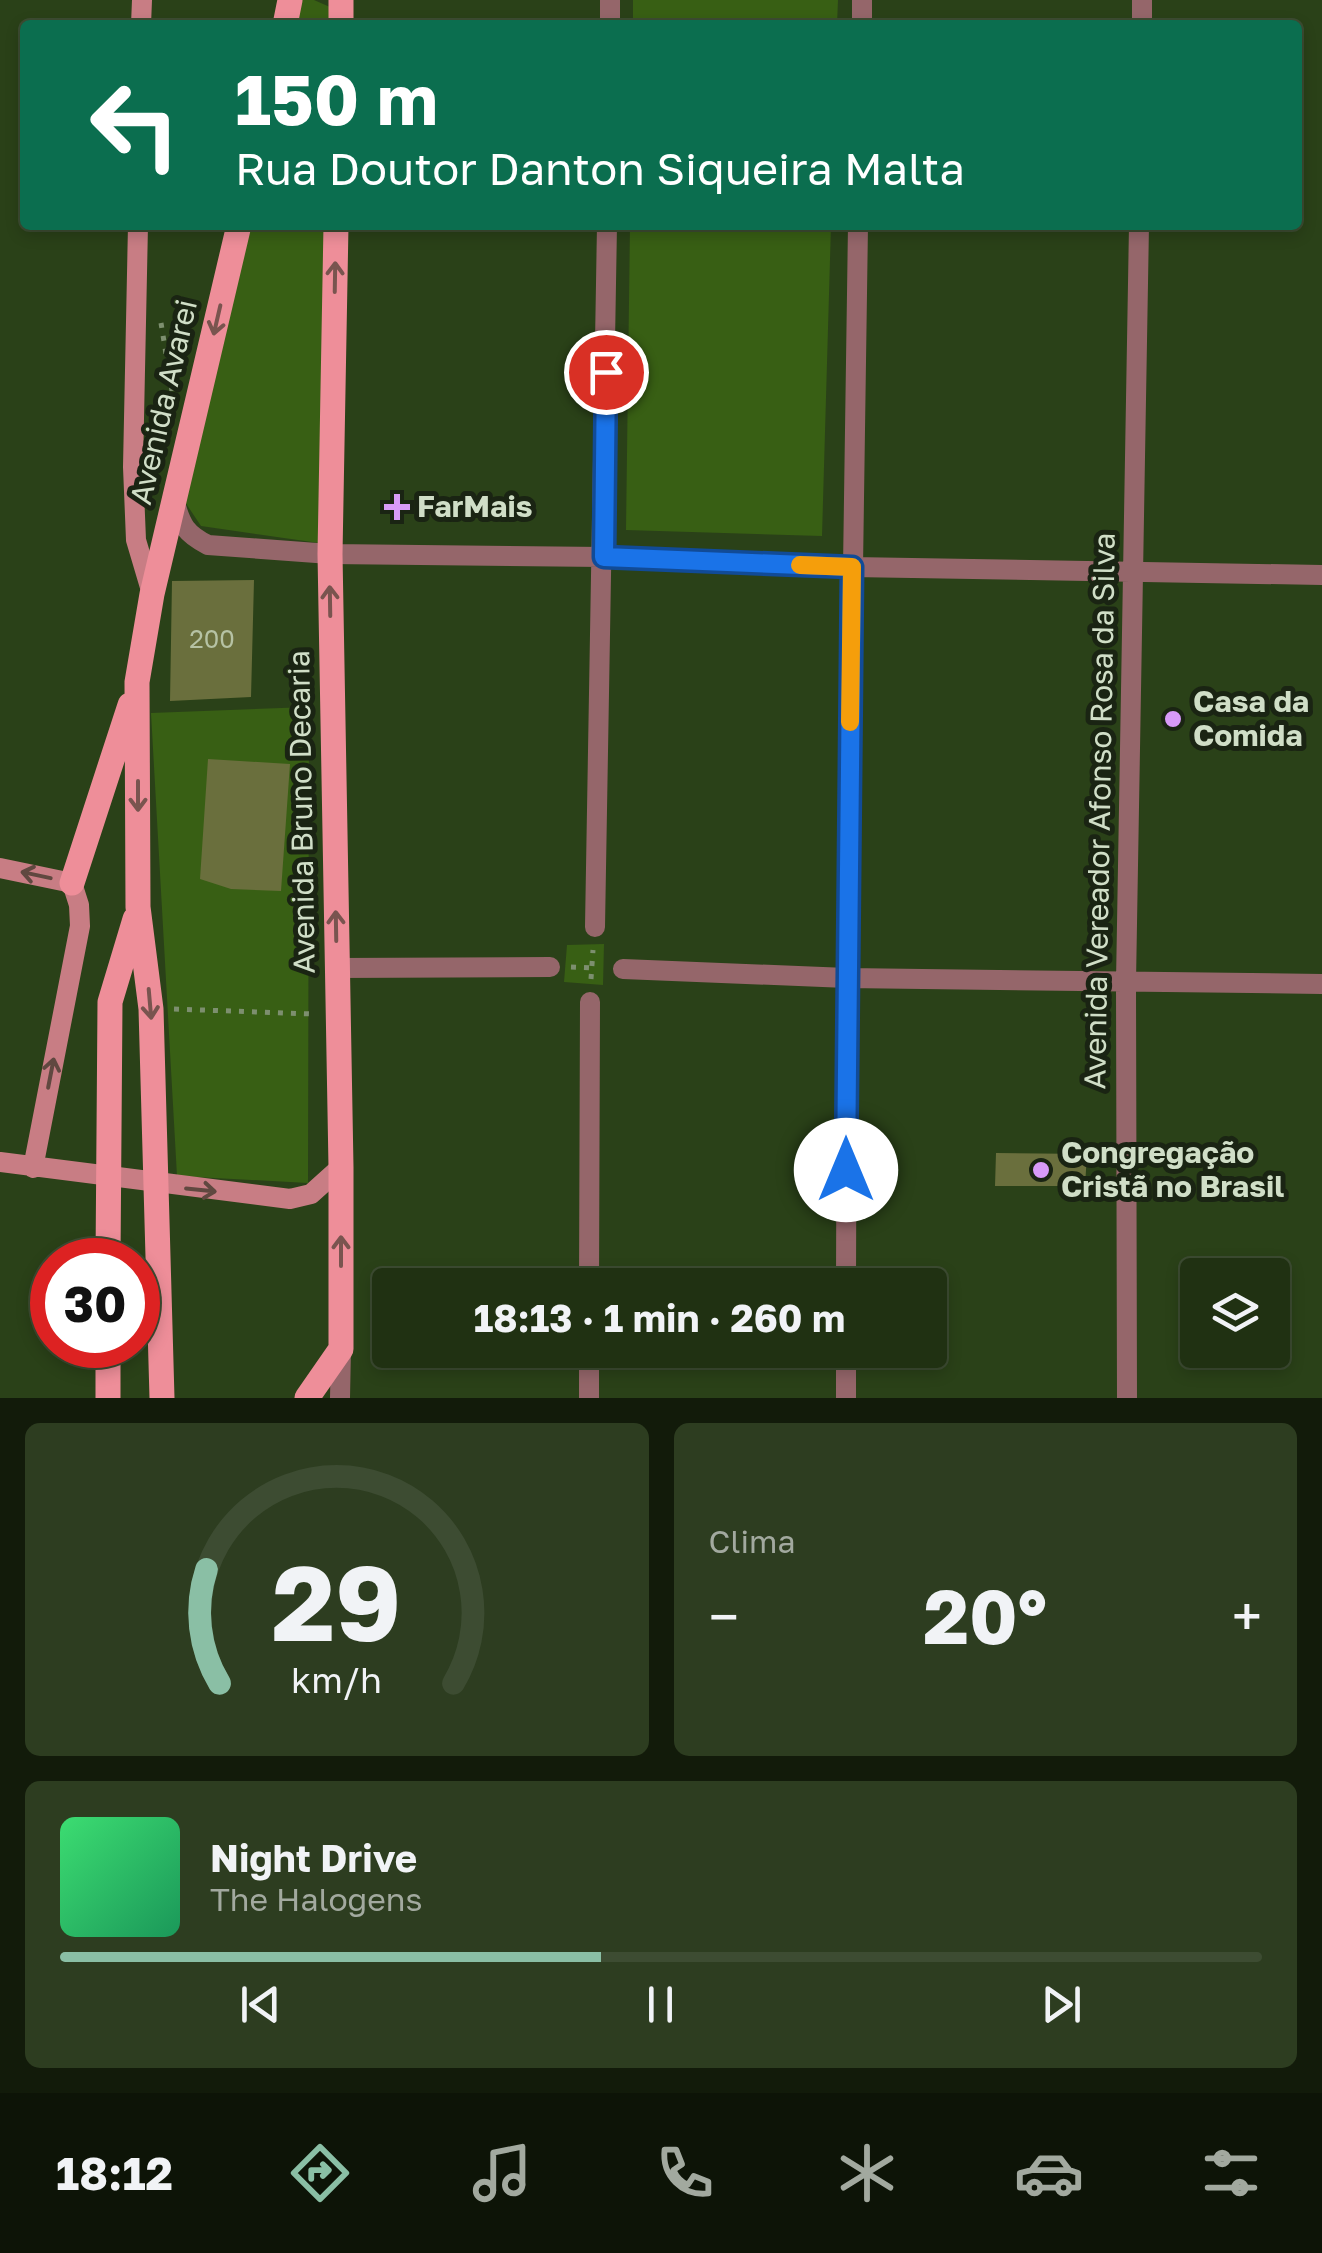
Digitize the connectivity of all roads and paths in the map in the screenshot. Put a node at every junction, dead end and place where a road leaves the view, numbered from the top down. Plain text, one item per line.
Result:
1 (138, 230) edge
2 (238, 230) edge
3 (336, 230) edge
4 (607, 230) edge
5 (858, 230) edge
6 (1138, 230) edge
7 (160, 319) dead end
8 (172, 393) dead end
9 (174, 503) junction
10 (330, 554) junction
11 (604, 557) junction
12 (852, 567) junction
13 (1133, 573) junction
14 (1322, 575) edge
15 (152, 594) junction
16 (138, 682) junction
17 (0, 868) edge
18 (72, 883) junction
19 (138, 907) junction
20 (596, 927) joint
21 (337, 968) junction
22 (550, 968) joint
23 (592, 968) junction
24 (623, 969) joint
25 (846, 978) junction
26 (1126, 982) junction
27 (1322, 984) edge
28 (590, 1002) joint
29 (151, 1009) junction
30 (315, 1014) dead end
31 (0, 1162) edge
32 (341, 1167) junction
33 (32, 1168) junction
34 (107, 1178) junction
35 (158, 1184) junction
36 (108, 1238) edge
37 (589, 1268) edge
38 (846, 1268) edge
39 (341, 1349) junction
40 (108, 1368) edge
41 (589, 1368) edge
42 (846, 1368) edge
43 (108, 1398) edge
44 (162, 1398) edge
45 (307, 1398) edge
46 (340, 1398) edge
47 (589, 1398) edge
48 (846, 1398) edge
49 (1127, 1398) edge

1 - 15 street
2 -> 9 main road, Avenida Avarei
10 -> 3 main road, Avenida Bruno Decaria
4 - 11 street
5 - 12 street
6 - 13 street, Avenida Vereador Afonso Rosa da Silva
7 - 8 path
9 - 10 street
9 - 15 main road, Avenida Avarei
10 - 11 street
21 -> 10 main road, Avenida Bruno Decaria
11 - 12 street
11 - 20 street
12 - 13 street
12 - 25 street
13 - 14 street
13 - 26 street, Avenida Vereador Afonso Rosa da Silva
15 - 16 main road, Avenida Avarei
16 - 18 main road
16 -> 19 main road
18 -> 17 street
33 -> 18 street
19 -> 29 main road
19 - 34 main road
20 - 23 path
21 - 22 street
21 - 32 main road, Avenida Bruno Decaria
22 - 23 path
23 - 24 path
23 - 28 path
24 - 25 street
25 - 26 street
25 - 38 street
26 - 27 street
26 - 49 street, Avenida Vereador Afonso Rosa da Silva
28 - 37 street
29 - 30 path
29 - 35 main road
31 - 33 street
35 -> 32 street
39 -> 32 main road, Avenida Bruno Decaria
33 - 34 street
34 - 35 street
34 - 36 main road
35 - 44 main road
39 - 45 main road
39 - 46 street, Avenida Bruno Decaria
40 - 43 main road
41 - 47 street
42 - 48 street

